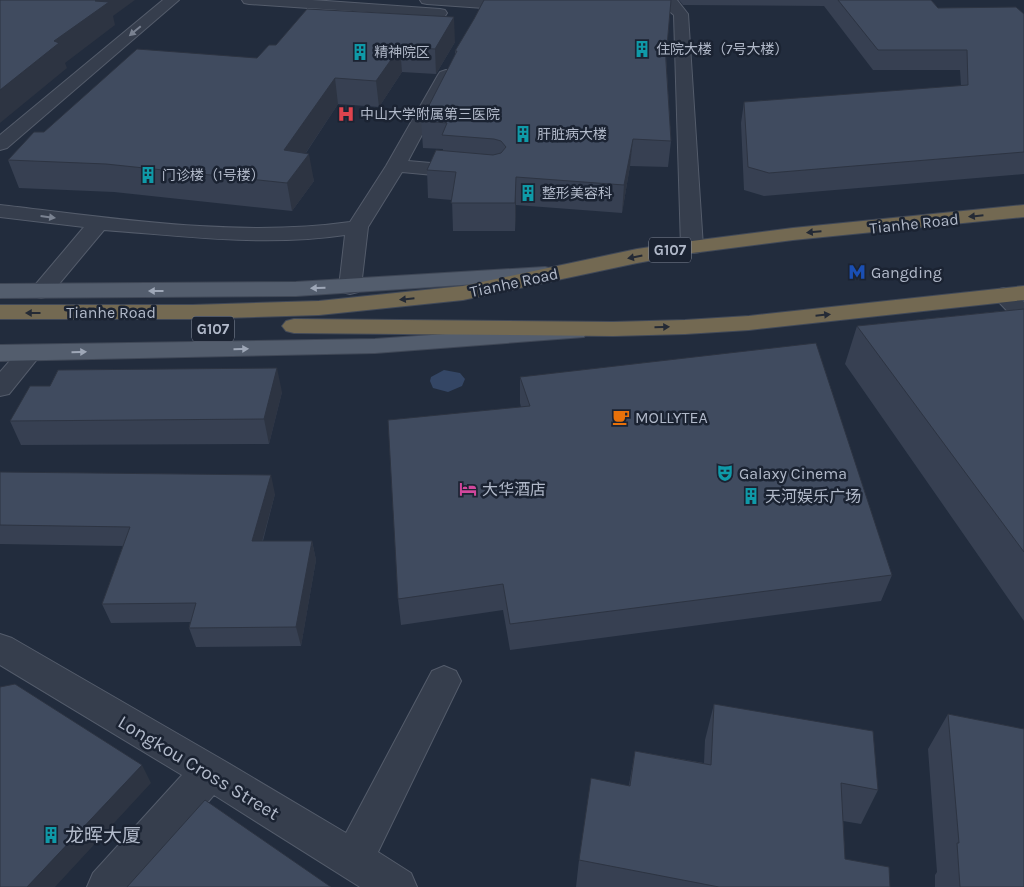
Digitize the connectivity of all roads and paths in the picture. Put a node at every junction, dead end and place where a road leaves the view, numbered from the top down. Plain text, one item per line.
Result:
1 (172, 0) edge
2 (249, 0) edge
3 (427, 0) edge
4 (670, 0) edge
5 (318, 2) edge
6 (486, 2) edge
7 (440, 13) dead end
8 (304, 19) edge
9 (475, 21) edge
10 (452, 64) edge
11 (0, 144) edge
12 (396, 166) junction
13 (484, 173) edge
14 (0, 211) edge
15 (1024, 212) edge
16 (99, 223) junction
17 (357, 227) junction
18 (692, 247) junction
19 (559, 273) junction
20 (350, 286) junction
21 (0, 291) edge
22 (41, 291) junction
23 (1014, 294) edge
24 (0, 312) edge
25 (1024, 315) edge
26 (112, 322) junction
27 (613, 329) junction
28 (0, 330) edge
29 (0, 353) edge
30 (30, 353) junction
31 (0, 388) edge
32 (0, 648) edge
33 (444, 681) dead end
34 (210, 772) junction
35 (352, 860) junction
36 (107, 887) edge
37 (397, 887) edge

1 -> 11 street
2 - 5 street
3 - 6 street
4 - 18 street
5 - 7 street
5 - 8 street
6 - 9 street
10 - 12 street
12 - 13 street
12 - 17 street
14 -> 16 street
15 -> 18 highway, Tianhe Road / G107
16 - 17 street
16 - 22 street
17 - 20 street
18 -> 19 highway, Tianhe Road / G107
19 - 20 main road
19 -> 26 highway, Tianhe Road / G107
20 -> 22 main road
21 - 22 main road
23 - 25 street
27 -> 23 highway, Tianhe Road / G107
26 -> 24 highway, Tianhe Road / G107
26 - 27 highway, Tianhe Road / G107
26 - 28 highway, Tianhe Road / G107
30 -> 27 main road
29 - 30 main road
30 - 31 street
32 - 34 street, Longkou Cross Street
33 - 35 street
34 - 35 street, Longkou Cross Street
34 - 36 street
35 - 37 street, Longkou Cross Street

